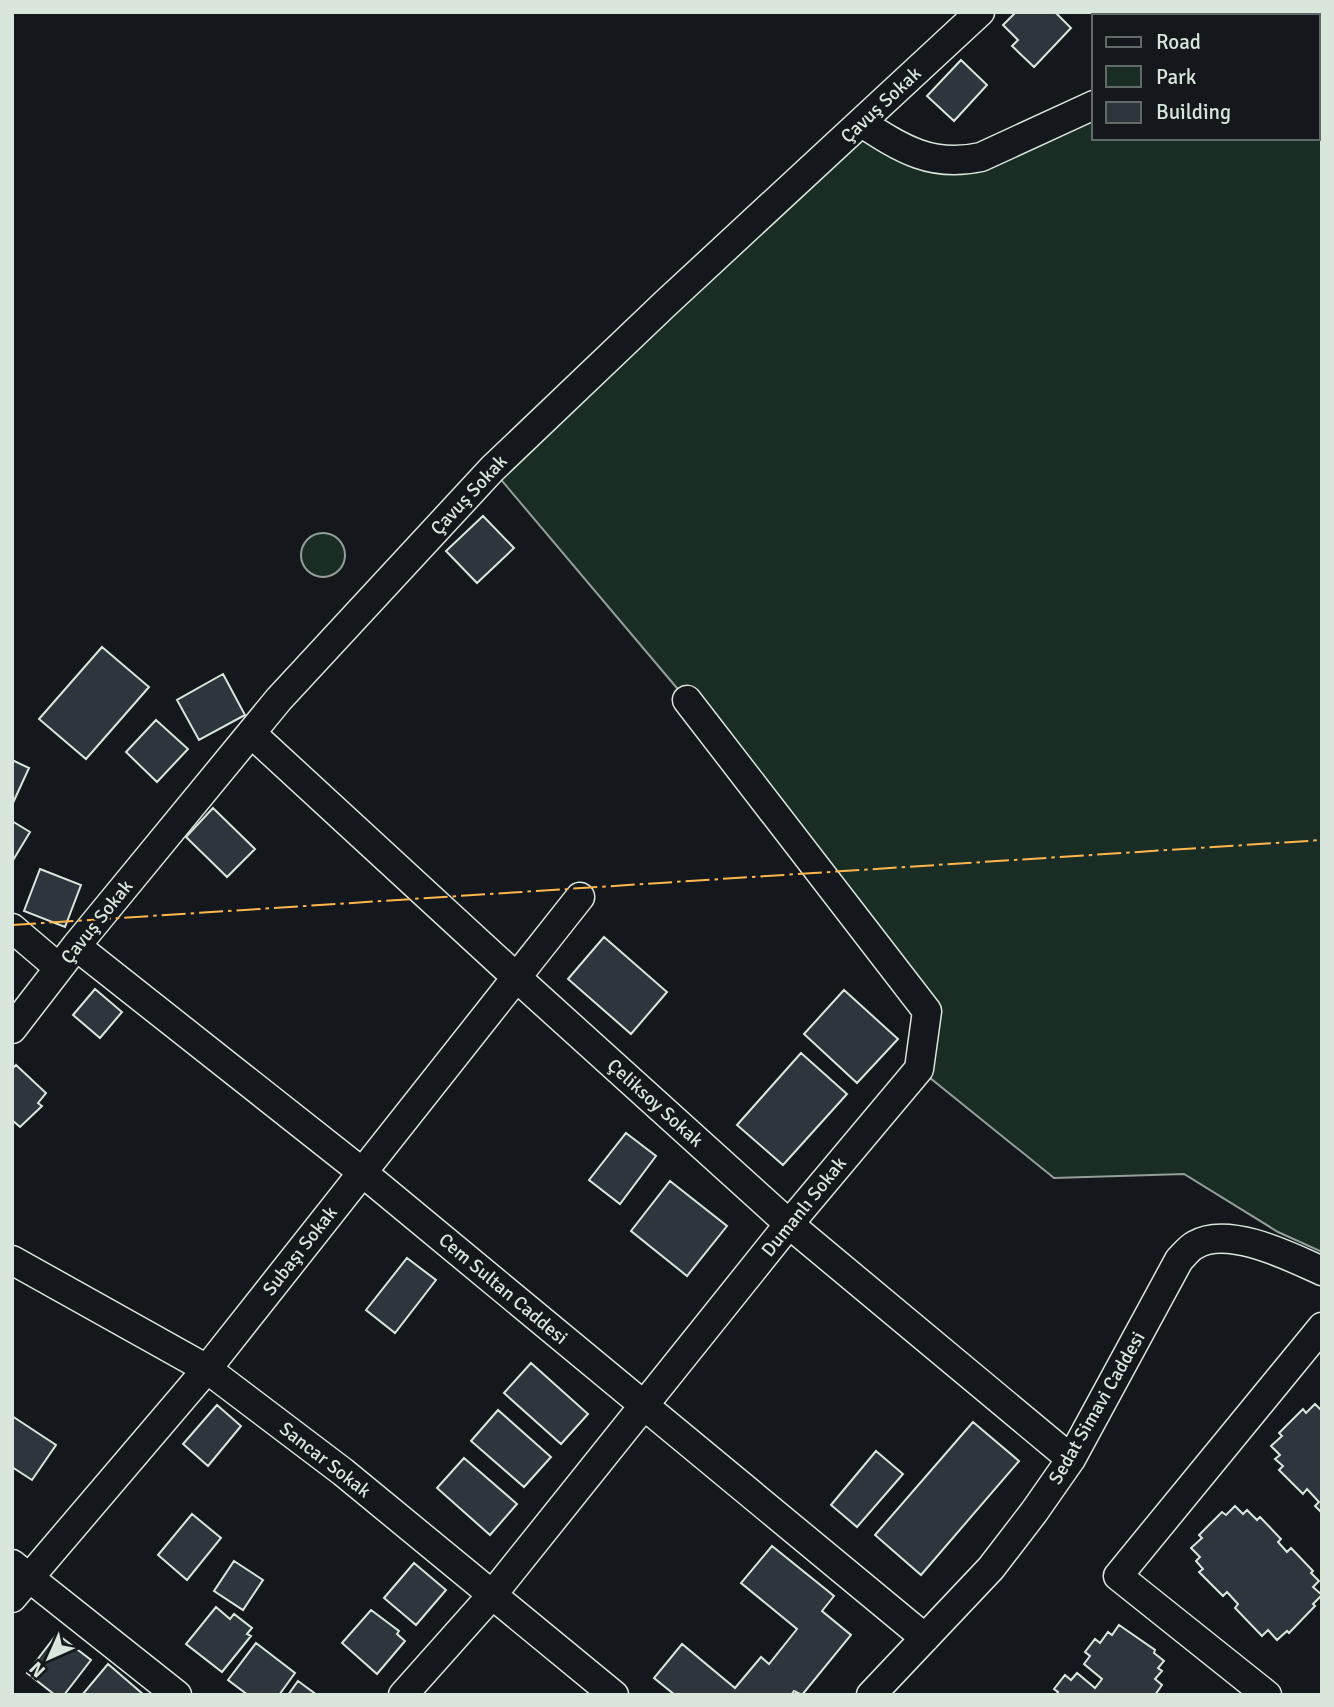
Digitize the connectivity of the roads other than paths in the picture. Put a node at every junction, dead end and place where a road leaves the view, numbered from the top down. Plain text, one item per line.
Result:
1 (980, 12) edge
2 (1092, 107) edge
3 (862, 123) junction
4 (687, 700) dead end
5 (251, 733) junction
6 (580, 897) dead end
7 (12, 928) edge
8 (68, 957) junction
9 (516, 977) junction
10 (12, 1029) edge
11 (362, 1172) junction
12 (789, 1224) junction
13 (12, 1260) edge
14 (1322, 1271) edge
15 (1322, 1327) edge
16 (207, 1368) junction
17 (643, 1405) junction
18 (1071, 1460) junction
19 (21, 1570) edge
20 (492, 1595) junction
21 (12, 1598) edge
22 (925, 1638) junction
23 (177, 1695) edge
24 (403, 1695) edge
25 (614, 1695) edge
26 (871, 1695) edge
27 (1267, 1695) edge

1 - 3 street, Çavuş Sokak
2 - 3 street
3 - 5 street, Çavuş Sokak
4 - 12 street, Dumanlı Sokak
5 - 8 street, Çavuş Sokak
5 - 9 street, Çeliksoy Sokak
6 - 9 street, Subaşı Sokak
7 - 8 street, Cem Sultan Caddesi
8 - 10 street, Çavuş Sokak
8 - 11 street, Cem Sultan Caddesi
9 - 11 street, Subaşı Sokak
9 - 12 street, Çeliksoy Sokak
11 - 16 street, Subaşı Sokak
11 - 17 street, Cem Sultan Caddesi
12 - 17 street, Dumanlı Sokak
12 - 18 street, Çeliksoy Sokak
13 - 16 street, Sancar Sokak
14 - 18 street, Sedat Simavi Caddesi
15 - 27 street
16 - 19 street, Subaşı Sokak
16 - 20 street, Sancar Sokak
17 - 20 street, Dumanlı Sokak
17 - 22 street, Cem Sultan Caddesi
18 - 22 street, Sedat Simavi Caddesi
19 - 21 street, Subaşı Sokak
19 - 23 street
20 - 24 street, Dumanlı Sokak
20 - 25 street, Sancar Sokak
22 - 26 street, Sedat Simavi Caddesi

